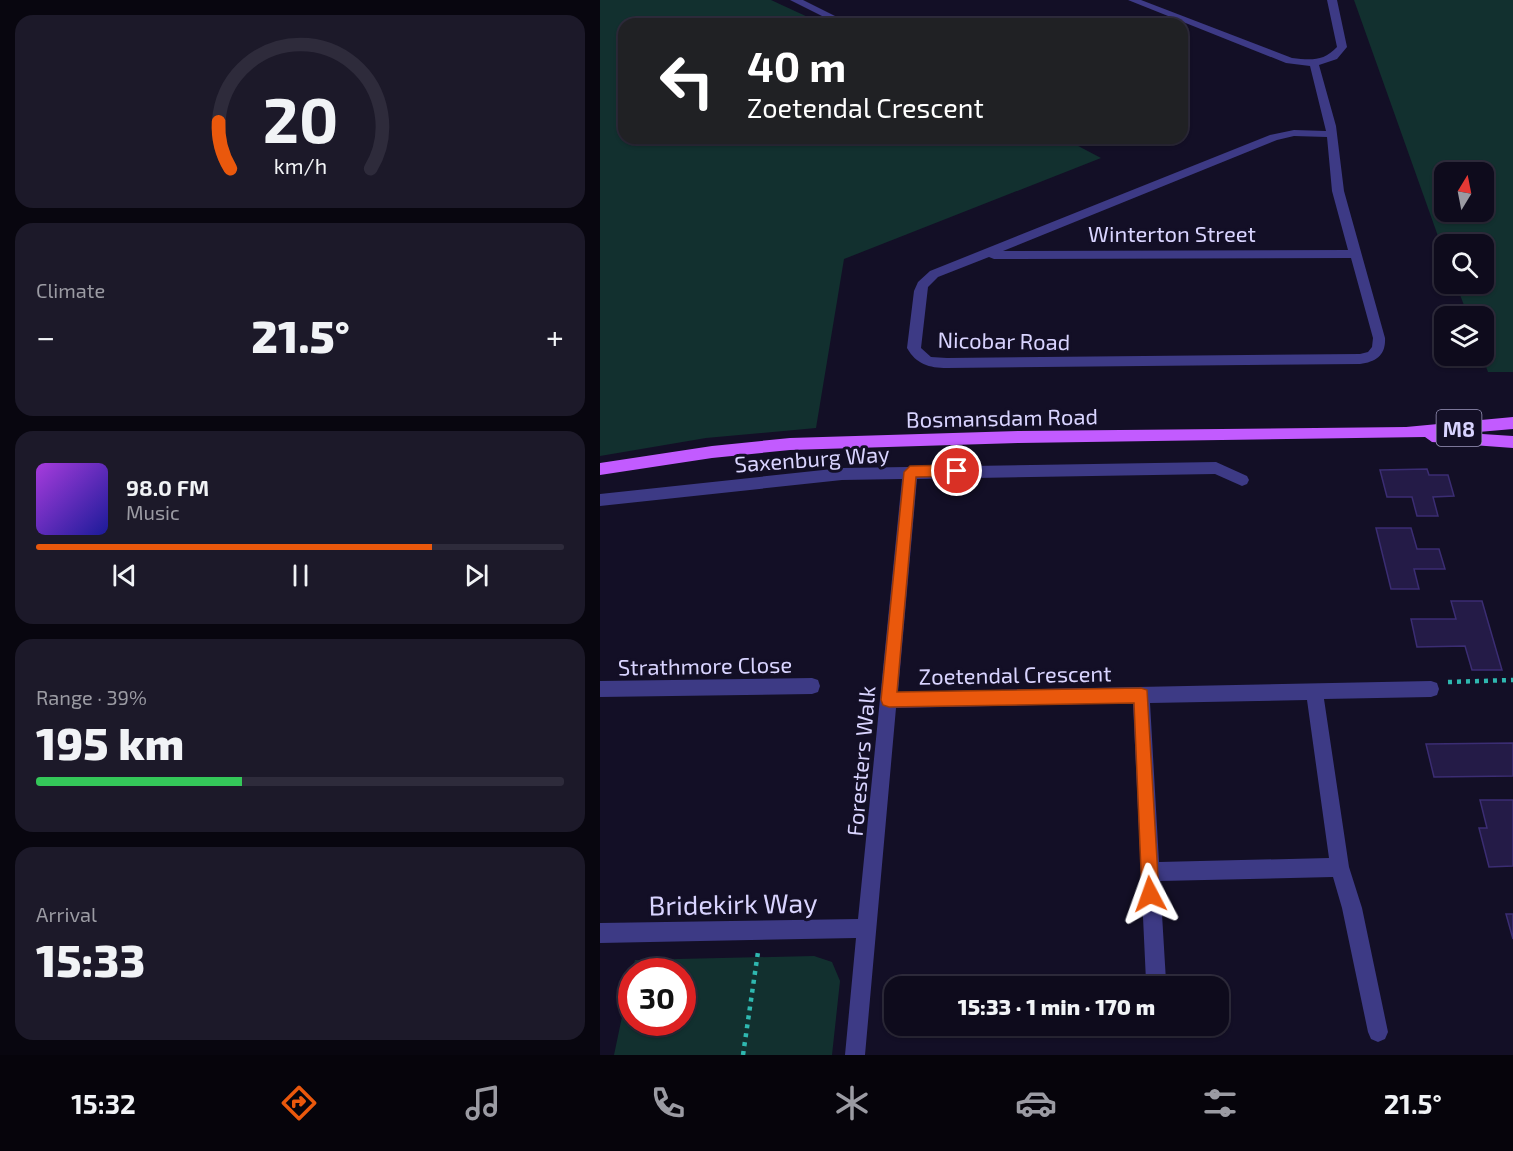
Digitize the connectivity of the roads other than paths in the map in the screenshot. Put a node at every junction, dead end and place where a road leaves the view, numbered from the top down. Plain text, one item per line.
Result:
1 (795, 0) edge
2 (1133, 0) edge
3 (1332, 0) edge
4 (833, 18) edge
5 (1179, 18) edge
6 (1188, 22) edge
7 (1194, 24) junction
8 (1188, 30) edge
9 (1314, 63) junction
10 (1332, 134) junction
11 (1357, 254) junction
12 (987, 255) junction
13 (1513, 423) edge
14 (1406, 434) junction
15 (1513, 442) edge
16 (600, 469) edge
17 (910, 472) junction
18 (1242, 480) dead end
19 (600, 500) edge
20 (812, 686) dead end
21 (600, 689) edge
22 (1431, 689) road end
23 (1314, 691) junction
24 (1141, 695) junction
25 (889, 700) junction
26 (1340, 867) junction
27 (1149, 872) junction
28 (867, 928) junction
29 (600, 933) edge
30 (1156, 976) edge
31 (1378, 1032) dead end
32 (855, 1055) edge

1 - 4 street
2 - 5 street
3 - 9 street
6 - 7 street
7 - 8 street
7 - 9 street
9 - 10 street, Nicobar Road
10 - 11 street, Nicobar Road
10 - 12 street, Nicobar Road
11 - 12 street, Winterton Street
11 - 12 street, Nicobar Road
13 - 14 main road, Bosmansdam Road / M8
14 - 15 main road, Bosmansdam Road / M8
14 - 16 main road, Bosmansdam Road / M8
17 - 18 street, Saxenburg Way
17 - 19 street, Saxenburg Way
17 - 25 street, Foresters Walk
20 - 21 street, Strathmore Close
22 - 23 street, Zoetendal Crescent
23 - 24 street, Zoetendal Crescent
23 - 26 street
24 - 25 street, Zoetendal Crescent
24 - 27 street, Zoetendal Crescent
25 - 28 street, Foresters Walk
26 - 27 street
26 - 31 street
27 - 30 street, Zoetendal Crescent
28 - 29 street, Bridekirk Way
28 - 32 street, Foresters Walk

